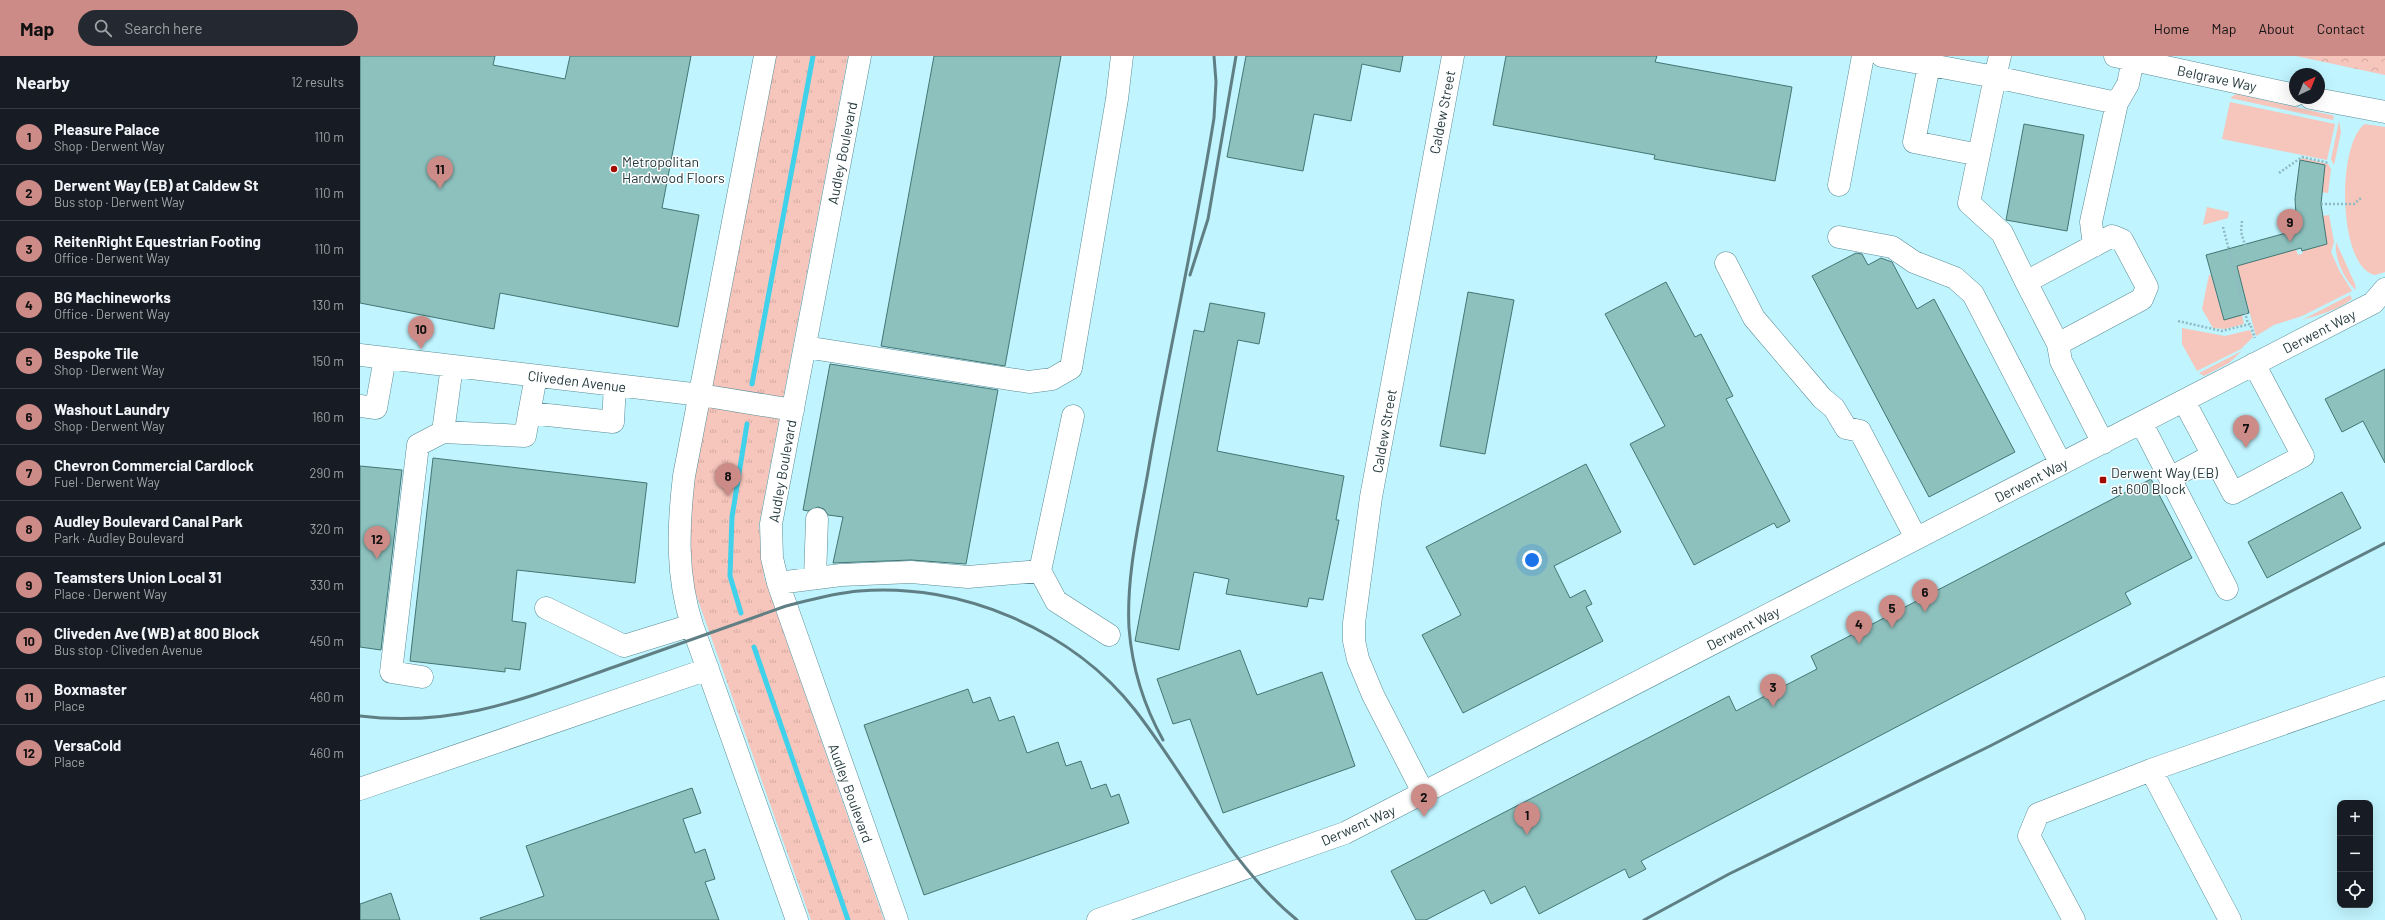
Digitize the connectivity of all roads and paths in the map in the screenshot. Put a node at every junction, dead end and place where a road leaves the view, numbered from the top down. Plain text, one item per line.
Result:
1 (765, 56) edge
2 (860, 56) edge
3 (1122, 56) edge
4 (1453, 56) edge
5 (1863, 56) edge
6 (1882, 56) edge
7 (2000, 56) edge
8 (2124, 58) edge
9 (1930, 65) junction
10 (1995, 78) junction
11 (2289, 94) edge
12 (2325, 101) edge
13 (2117, 103) junction
14 (2385, 112) edge
15 (1979, 155) junction
16 (2329, 163) dead end
17 (2280, 174) dead end
18 (1839, 185) dead end
19 (2361, 198) dead end
20 (2321, 204) dead end
21 (2242, 221) dead end
22 (2223, 227) dead end
23 (1839, 237) dead end
24 (2245, 245) dead end
25 (2094, 246) junction
26 (1726, 263) dead end
27 (2026, 282) junction
28 (2381, 298) edge
29 (2178, 321) dead end
30 (2248, 324) junction
31 (2255, 338) dead end
32 (2058, 344) junction
33 (805, 347) junction
34 (360, 355) edge
35 (385, 358) junction
36 (2254, 364) junction
37 (452, 366) junction
38 (536, 376) junction
39 (615, 385) junction
40 (701, 395) junction
41 (2184, 401) junction
42 (360, 406) edge
43 (793, 410) junction
44 (529, 413) junction
45 (1073, 416) dead end
46 (2142, 424) junction
47 (443, 432) junction
48 (2103, 443) junction
49 (2213, 455) junction
50 (2061, 464) junction
51 (2170, 478) junction
52 (817, 519) dead end
53 (1916, 538) junction
54 (1040, 571) junction
55 (815, 578) junction
56 (778, 583) junction
57 (2227, 589) dead end
58 (546, 608) dead end
59 (692, 625) junction
60 (1109, 635) dead end
61 (708, 670) junction
62 (422, 676) dead end
63 (2385, 688) edge
64 (2151, 770) junction
65 (360, 789) edge
66 (1424, 794) junction
67 (796, 920) edge
68 (897, 920) edge
69 (1098, 920) edge
70 (2074, 920) edge
71 (2230, 920) edge

1 - 40 street
2 - 33 street, Audley Boulevard
3 - 33 street
4 - 66 street, Caldew Street
5 - 18 street
6 - 9 street
7 - 10 street
8 - 11 street, Belgrave Way
8 - 13 street
9 - 10 street
9 - 15 street
10 - 13 street
10 - 15 street
12 - 14 street
13 - 25 street
15 - 27 street
16 - 17 path
19 - 20 path
21 - 24 path
22 - 30 path
23 - 50 street
25 - 27 street
25 - 32 street
26 - 53 street
27 - 32 street
28 - 36 street, Derwent Way
29 - 30 path
30 - 31 path
32 - 48 street
33 - 43 street, Audley Boulevard
34 - 35 street, Cliveden Avenue
35 - 37 street, Cliveden Avenue
35 - 42 street
36 - 41 street, Derwent Way
36 - 49 street
37 - 38 street, Cliveden Avenue
37 - 47 street
38 - 39 street, Cliveden Avenue
38 - 44 street
39 - 40 street, Cliveden Avenue
39 - 44 street
40 - 43 street, Cliveden Avenue
40 - 59 street
41 - 46 street, Derwent Way
41 - 49 street
43 - 56 street, Audley Boulevard
44 - 47 street
45 - 54 street
46 - 48 street, Derwent Way
46 - 51 street
47 - 62 street
48 - 50 street, Derwent Way
49 - 51 street
50 - 53 street, Derwent Way
51 - 57 street
52 - 55 street
53 - 66 street, Derwent Way
54 - 55 street
54 - 60 street
55 - 56 street
56 - 68 street, Audley Boulevard
58 - 59 street
59 - 61 street
61 - 65 street
61 - 67 street
63 - 64 street
64 - 70 street
64 - 71 street
66 - 69 street, Derwent Way

